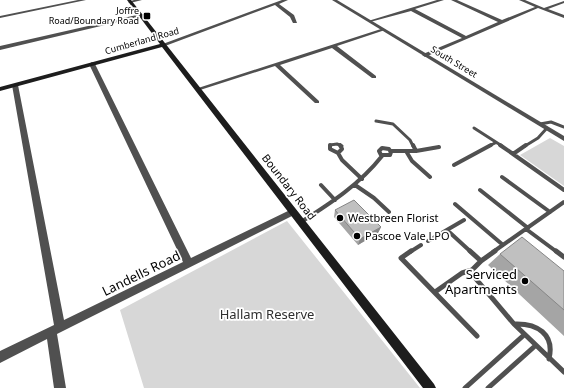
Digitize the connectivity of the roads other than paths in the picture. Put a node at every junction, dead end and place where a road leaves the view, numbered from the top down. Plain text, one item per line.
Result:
1 (84, 0) edge
2 (140, 0) edge
3 (286, 0) edge
4 (334, 0) edge
5 (442, 0) edge
6 (453, 0) edge
7 (521, 0) edge
8 (129, 1) edge
9 (564, 2) edge
10 (276, 4) junction
11 (538, 7) junction
12 (411, 9) junction
13 (544, 9) junction
14 (141, 15) junction
15 (0, 17) edge
16 (564, 17) edge
17 (370, 21) junction
18 (295, 22) dead end
19 (502, 22) junction
20 (384, 30) junction
21 (466, 38) junction
22 (163, 45) junction
23 (333, 46) junction
24 (0, 48) edge
25 (425, 55) junction
26 (92, 64) junction
27 (276, 64) junction
28 (374, 77) dead end
29 (15, 85) junction
30 (0, 89) edge
31 (198, 89) junction
32 (317, 102) dead end
33 (376, 121) dead end
34 (540, 124) junction
35 (564, 127) edge
36 (474, 128) dead end
37 (547, 128) junction
38 (564, 138) edge
39 (495, 143) junction
40 (439, 147) dead end
41 (390, 151) junction
42 (406, 151) junction
43 (416, 151) junction
44 (338, 153) dead end
45 (513, 154) junction
46 (382, 156) junction
47 (454, 165) dead end
48 (430, 177) dead end
49 (502, 177) dead end
50 (362, 179) junction
51 (321, 185) dead end
52 (355, 185) junction
53 (480, 190) dead end
54 (564, 190) edge
55 (336, 200) junction
56 (564, 202) edge
57 (455, 204) dead end
58 (293, 212) junction
59 (389, 212) dead end
60 (550, 212) junction
61 (464, 220) dead end
62 (301, 222) junction
63 (527, 228) junction
64 (447, 230) junction
65 (428, 241) dead end
66 (421, 245) dead end
67 (503, 245) junction
68 (564, 257) edge
69 (481, 261) junction
70 (189, 264) junction
71 (472, 270) junction
72 (435, 292) junction
73 (514, 324) junction
74 (55, 329) junction
75 (524, 335) junction
76 (477, 336) dead end
77 (535, 346) junction
78 (0, 357) edge
79 (548, 359) junction
80 (564, 372) edge
81 (60, 388) edge
82 (430, 388) edge
83 (465, 388) edge
84 (488, 388) edge

1 - 15 street
2 - 8 street
3 - 10 street, Cumberland Road
4 - 17 street, South Street
5 - 12 street
6 - 19 street
7 - 11 street
8 - 14 main road, Boundary Road
9 - 13 street
10 - 18 street
10 - 22 street, Cumberland Road
11 - 13 street
11 - 19 street
12 - 17 street
12 - 21 street
13 - 16 street
14 - 22 main road, Boundary Road
14 - 24 street
17 - 20 street, South Street
19 - 21 street
20 - 23 street
20 - 25 street, South Street
21 - 25 street
22 - 26 main road, Cumberland Road
22 - 31 main road, Boundary Road
23 - 27 street
23 - 28 street
25 - 34 street, South Street
26 - 29 main road, Cumberland Road
26 - 70 street
27 - 31 street
27 - 32 street
29 - 30 main road, Cumberland Road
29 - 74 street
31 - 58 main road, Boundary Road
33 - 43 lane
34 - 35 lane
34 - 37 street, South Street
36 - 39 lane
37 - 38 street, South Street
37 - 45 lane
39 - 45 lane
39 - 47 lane
40 - 43 lane
41 - 42 lane
41 - 46 lane
41 - 46 lane
42 - 43 lane
42 - 48 lane
44 - 50 lane
45 - 54 lane
46 - 50 lane
49 - 60 lane
50 - 52 lane
51 - 55 lane
52 - 55 lane
52 - 59 lane
53 - 63 lane
55 - 62 lane
56 - 60 lane
57 - 67 lane
58 - 62 main road, Boundary Road
58 - 70 street, Landells Road
60 - 63 lane
61 - 64 lane
62 - 82 main road, Boundary Road
63 - 67 lane
63 - 68 lane
64 - 65 lane
64 - 69 lane
66 - 72 lane
67 - 69 lane
69 - 71 lane
70 - 74 street, Landells Road
71 - 72 lane
71 - 73 lane
72 - 76 lane
73 - 75 lane
73 - 79 lane
74 - 78 street, Landells Road
74 - 81 street
75 - 77 lane
75 - 83 lane
77 - 79 lane
77 - 84 lane
79 - 80 lane

